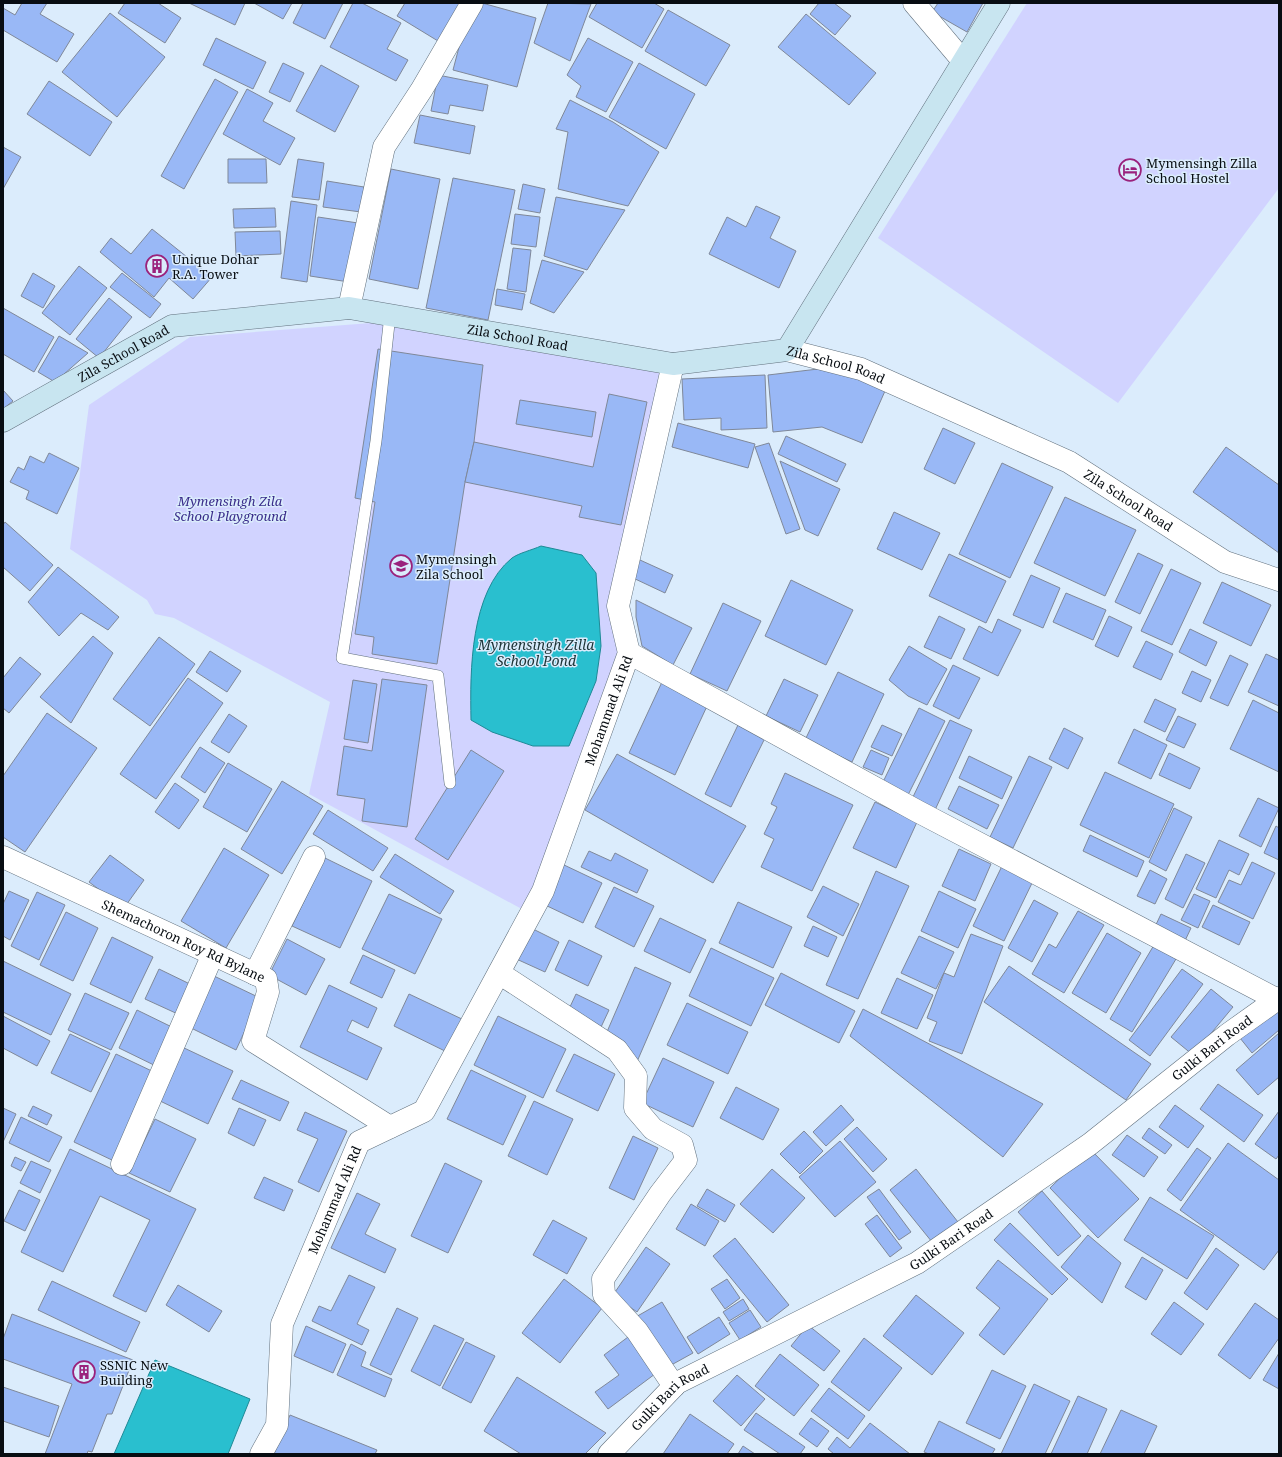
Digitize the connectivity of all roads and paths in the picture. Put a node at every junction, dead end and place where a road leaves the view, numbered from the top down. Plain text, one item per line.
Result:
1 (472, 3) edge
2 (914, 3) edge
3 (999, 3) edge
4 (963, 61) junction
5 (349, 308) junction
6 (390, 315) junction
7 (787, 350) junction
8 (673, 364) junction
9 (3, 421) edge
10 (1279, 580) edge
11 (629, 653) junction
12 (450, 783) dead end
13 (3, 857) edge
14 (314, 857) dead end
15 (213, 954) junction
16 (499, 973) junction
17 (256, 974) junction
18 (1278, 998) edge
19 (390, 1127) junction
20 (122, 1164) dead end
21 (674, 1386) junction
22 (261, 1454) edge
23 (609, 1454) edge

1 - 5 street
2 - 4 street
3 - 4 main road
4 - 7 main road
5 - 6 main road, Zila School Road
5 - 9 main road, Zila School Road
6 - 8 main road, Zila School Road
6 - 12 lane
7 - 8 main road, Zila School Road
7 - 10 street, Zila School Road
8 - 11 street, Mohammad Ali Rd
11 - 16 street, Mohammad Ali Rd
11 - 18 street
13 - 15 street, Shemachoron Roy Rd Bylane
14 - 17 street
15 - 17 street, Shemachoron Roy Rd Bylane
15 - 20 street
16 - 19 street, Mohammad Ali Rd
16 - 21 street
17 - 19 street, Shemachoron Roy Rd Bylane
18 - 21 street, Gulki Bari Road
19 - 22 street, Mohammad Ali Rd
21 - 23 street, Gulki Bari Road

